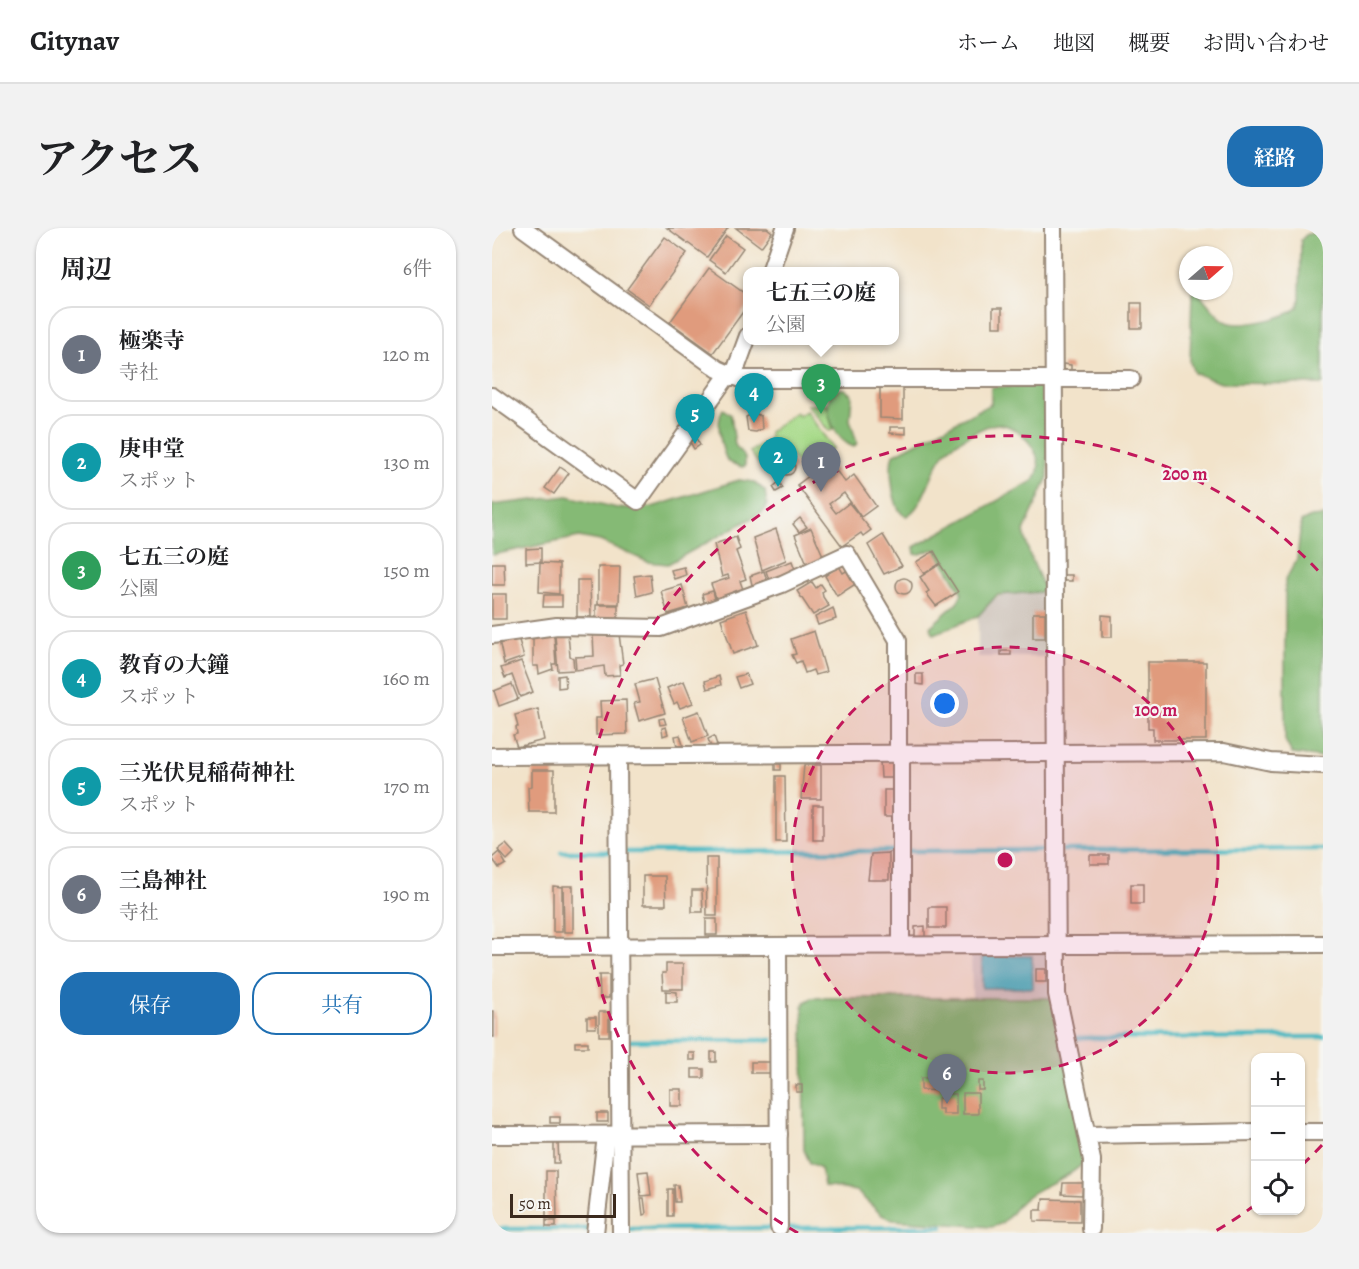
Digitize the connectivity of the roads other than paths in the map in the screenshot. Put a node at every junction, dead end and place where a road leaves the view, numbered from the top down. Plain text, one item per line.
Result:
1 (523, 228) edge
2 (785, 228) edge
3 (1053, 228) edge
4 (772, 267) edge
5 (743, 345) edge
6 (730, 376) junction
7 (1054, 379) junction
8 (1131, 379) dead end
9 (492, 396) edge
10 (492, 635) edge
11 (1056, 753) junction
12 (899, 754) junction
13 (618, 755) junction
14 (492, 756) edge
15 (1323, 765) edge
16 (1323, 944) edge
17 (901, 945) junction
18 (1057, 945) junction
19 (778, 946) junction
20 (492, 947) edge
21 (619, 947) junction
22 (1251, 1132) edge
23 (1305, 1132) edge
24 (1323, 1132) edge
25 (779, 1134) junction
26 (492, 1135) edge
27 (613, 1135) junction
28 (1087, 1135) junction
29 (779, 1227) dead end
30 (1091, 1230) dead end
31 (595, 1233) edge
32 (621, 1233) edge

1 - 6 street
2 - 4 street
3 - 7 street
5 - 6 street
6 - 7 street
6 - 9 street
7 - 8 street
7 - 11 street
10 - 12 street
11 - 12 street
11 - 15 street
11 - 18 street
12 - 13 street
12 - 17 street
13 - 14 street
13 - 21 street
16 - 18 street
17 - 18 street
17 - 19 street
18 - 28 street
19 - 21 street
19 - 25 street
20 - 21 street
21 - 27 street
22 - 28 street
23 - 24 street
25 - 27 street
25 - 29 street
26 - 27 street
27 - 31 street
27 - 32 street
28 - 30 street

